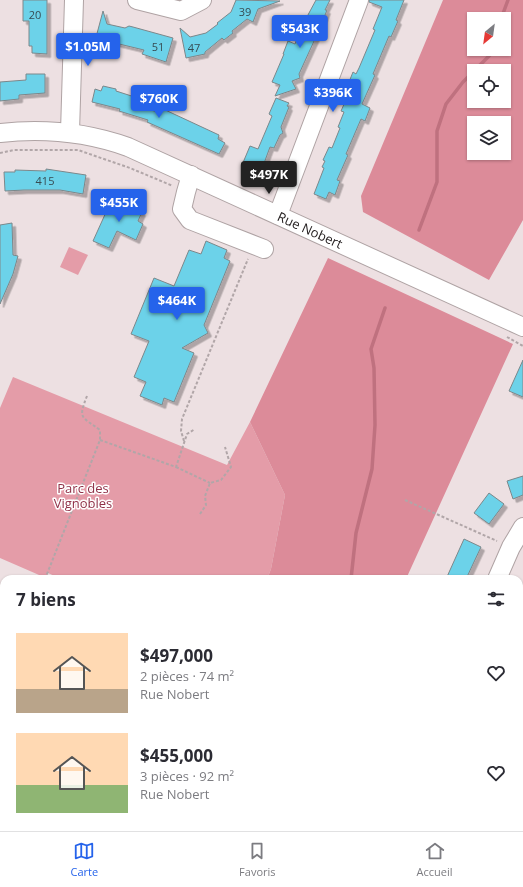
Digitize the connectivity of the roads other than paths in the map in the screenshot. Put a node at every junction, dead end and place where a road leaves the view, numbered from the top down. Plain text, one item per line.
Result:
1 (74, 0) edge
2 (137, 0) edge
3 (202, 0) edge
4 (359, 0) edge
5 (70, 132) junction
6 (0, 133) edge
7 (189, 183) junction
8 (278, 215) junction
9 (259, 247) road end
10 (523, 327) edge
11 (523, 528) edge
12 (498, 575) edge

1 - 5 street
2 - 3 street
4 - 8 street
5 - 6 street, Rue Nobert
5 - 7 street, Rue Nobert
7 - 8 street, Rue Nobert
7 - 9 street
8 - 10 street, Rue Nobert
11 - 12 street

